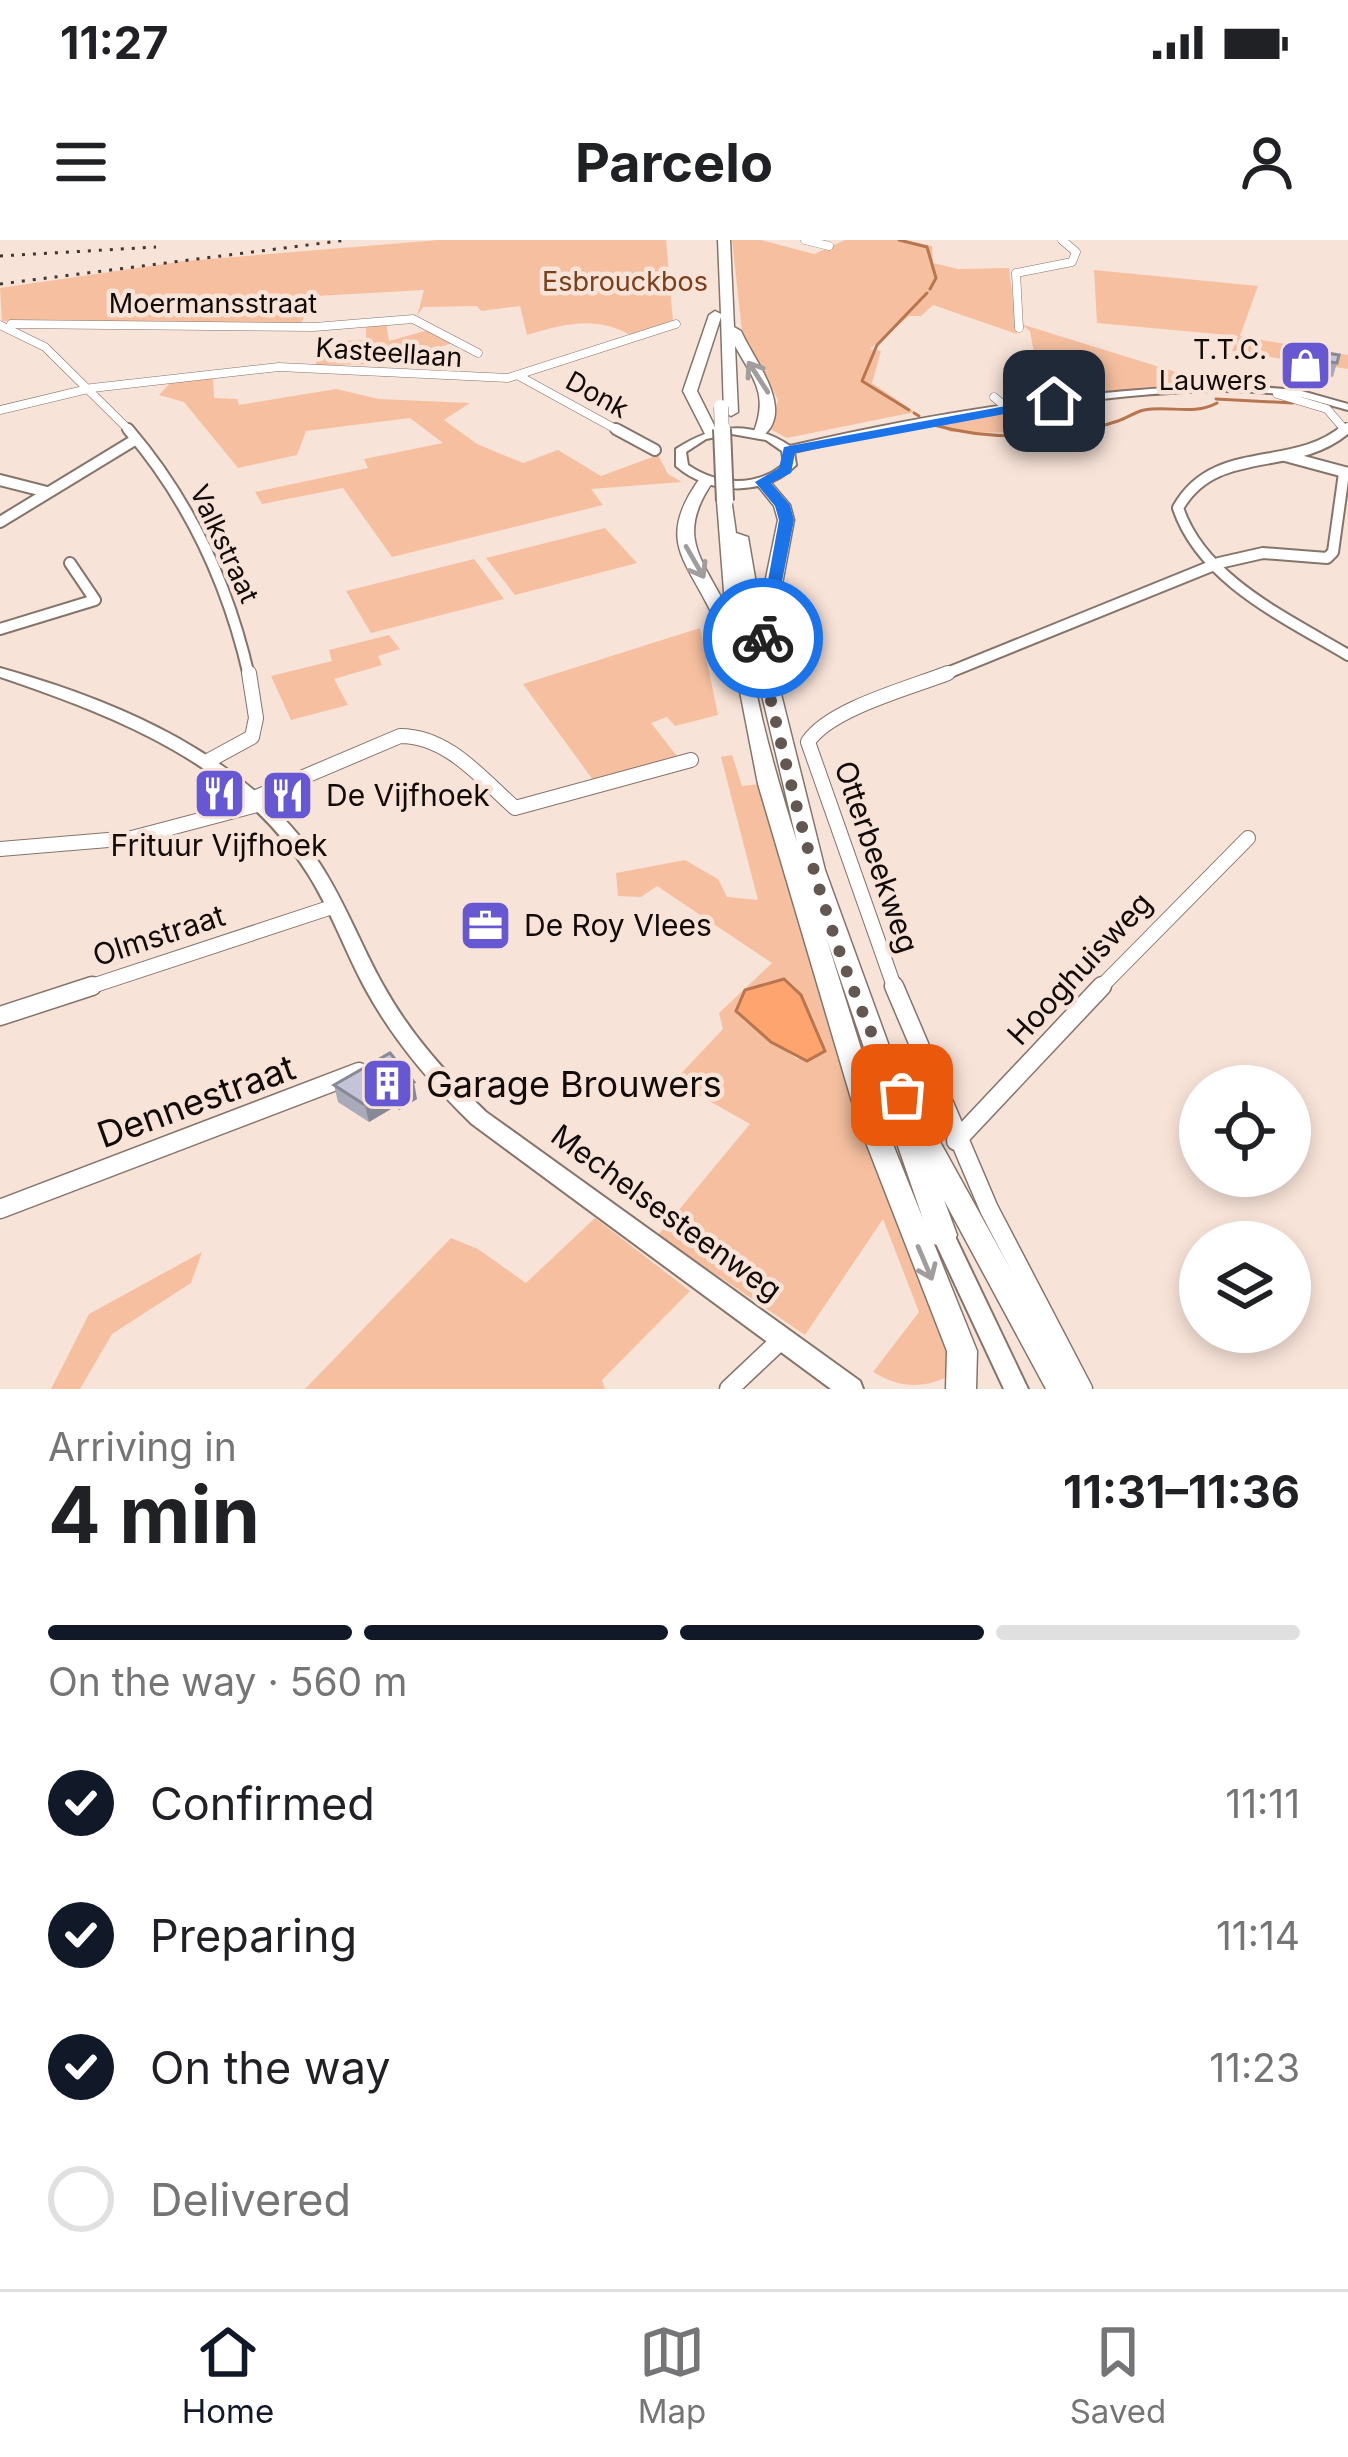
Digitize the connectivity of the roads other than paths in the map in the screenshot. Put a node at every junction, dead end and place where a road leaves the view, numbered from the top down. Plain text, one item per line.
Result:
1 (712, 240) edge
2 (724, 240) edge
3 (810, 240) edge
4 (839, 240) edge
5 (1062, 240) edge
6 (722, 318) junction
7 (676, 324) dead end
8 (6, 325) edge
9 (1019, 328) dead end
10 (478, 353) dead end
11 (519, 376) junction
12 (92, 388) junction
13 (1276, 394) junction
14 (1345, 403) edge
15 (0, 410) edge
16 (1346, 429) edge
17 (711, 434) junction
18 (760, 434) junction
19 (133, 441) junction
20 (786, 448) junction
21 (655, 451) dead end
22 (1285, 456) junction
23 (1346, 473) edge
24 (0, 480) edge
25 (706, 480) junction
26 (762, 482) junction
27 (47, 492) junction
28 (0, 522) edge
29 (70, 563) dead end
30 (1211, 566) junction
31 (0, 629) edge
32 (749, 651) junction
33 (1348, 655) edge
34 (0, 672) edge
35 (691, 760) dead end
36 (208, 761) junction
37 (257, 801) junction
38 (1248, 838) dead end
39 (0, 849) edge
40 (334, 906) junction
41 (837, 1005) junction
42 (0, 1016) edge
43 (411, 1046) junction
44 (877, 1048) junction
45 (390, 1056) edge
46 (370, 1066) edge
47 (956, 1141) junction
48 (0, 1209) edge
49 (943, 1235) junction
50 (782, 1339) junction
51 (959, 1386) edge
52 (728, 1389) edge
53 (851, 1389) edge
54 (1016, 1389) edge
55 (1062, 1389) edge
56 (1083, 1389) edge

1 - 6 highway
2 - 6 highway
3 - 4 street
5 - 9 street
6 - 17 highway
18 -> 6 highway
6 - 32 highway
7 - 11 street, Kasteellaan
8 - 10 street, Moermansstraat
8 - 12 street, Valkstraat
11 - 12 street, Kasteellaan
11 - 21 street, Donk
12 - 15 street, Kasteellaan
12 - 19 street, Valkstraat
13 - 14 main road
13 - 16 street
13 - 20 main road
16 - 22 street
17 - 18 main road
17 - 25 main road
18 - 20 main road
19 - 27 street
19 - 36 street, Valkstraat
20 - 26 main road
22 - 23 street
22 - 30 street
23 - 30 street
24 - 27 street
25 - 26 main road
25 -> 32 highway
26 - 32 highway
27 - 28 street
29 - 31 street
30 - 33 street
30 - 47 street, Otterbeekweg
32 - 41 highway
32 - 44 highway
34 - 36 main road, Mechelsesteenweg
35 - 37 street
36 - 37 main road, Mechelsesteenweg
37 - 39 street
37 - 40 main road, Mechelsesteenweg
38 - 47 street, Hooghuisweg
40 - 42 street, Olmstraat
40 - 43 main road, Mechelsesteenweg
41 - 49 highway
41 -> 51 highway
43 - 45 street
43 - 50 main road, Mechelsesteenweg
44 - 49 highway
44 - 55 highway
46 - 48 street, Dennestraat
47 - 56 street, Otterbeekweg
49 - 54 main road
50 - 52 street, Mechelsesteenweg
50 - 53 main road, Mechelsesteenweg

